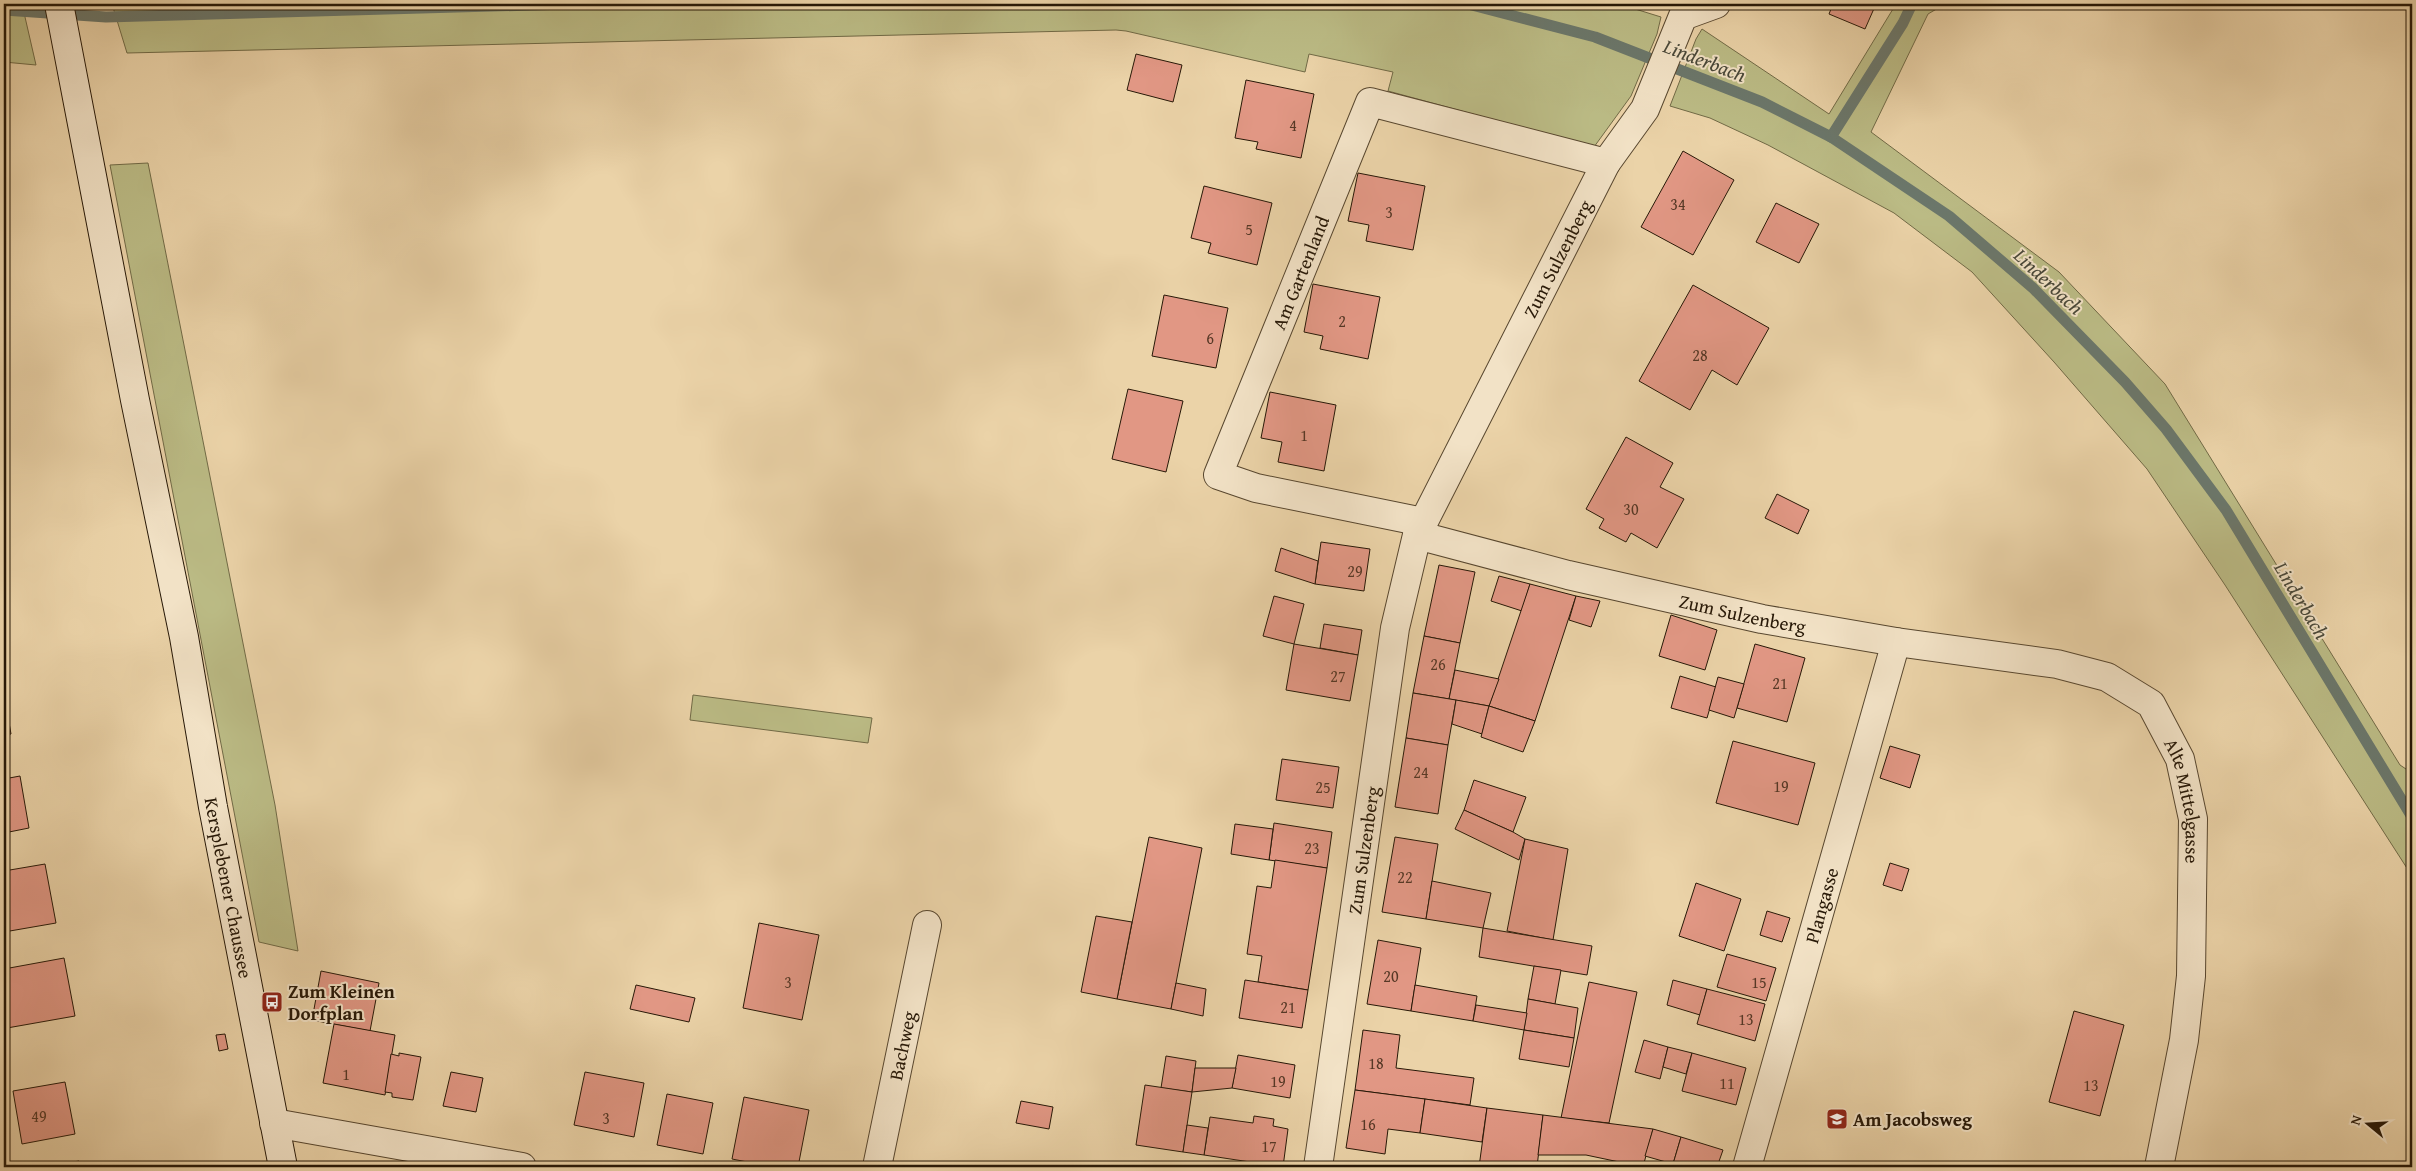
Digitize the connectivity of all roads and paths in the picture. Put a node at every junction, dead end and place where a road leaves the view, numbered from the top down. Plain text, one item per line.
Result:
1 (58, 4) edge
2 (1716, 4) edge
3 (1606, 163) junction
4 (1420, 528) junction
5 (1896, 642) junction
6 (927, 925) dead end
7 (274, 1123) junction
8 (283, 1167) edge
9 (522, 1167) edge
10 (877, 1167) edge
11 (1318, 1167) edge
12 (1747, 1167) edge
13 (2159, 1167) edge

1 - 7 street, Kersplebener Chaussee
2 - 3 street, Zum Sulzenberg
3 - 4 street, Zum Sulzenberg
3 - 4 street, Am Gartenland
4 - 5 street, Zum Sulzenberg
4 - 11 street, Zum Sulzenberg
5 - 12 street, Plangasse
5 - 13 street, Alte Mittelgasse
6 - 10 street, Bachweg
7 - 8 street, Kersplebener Chaussee
7 - 9 street

